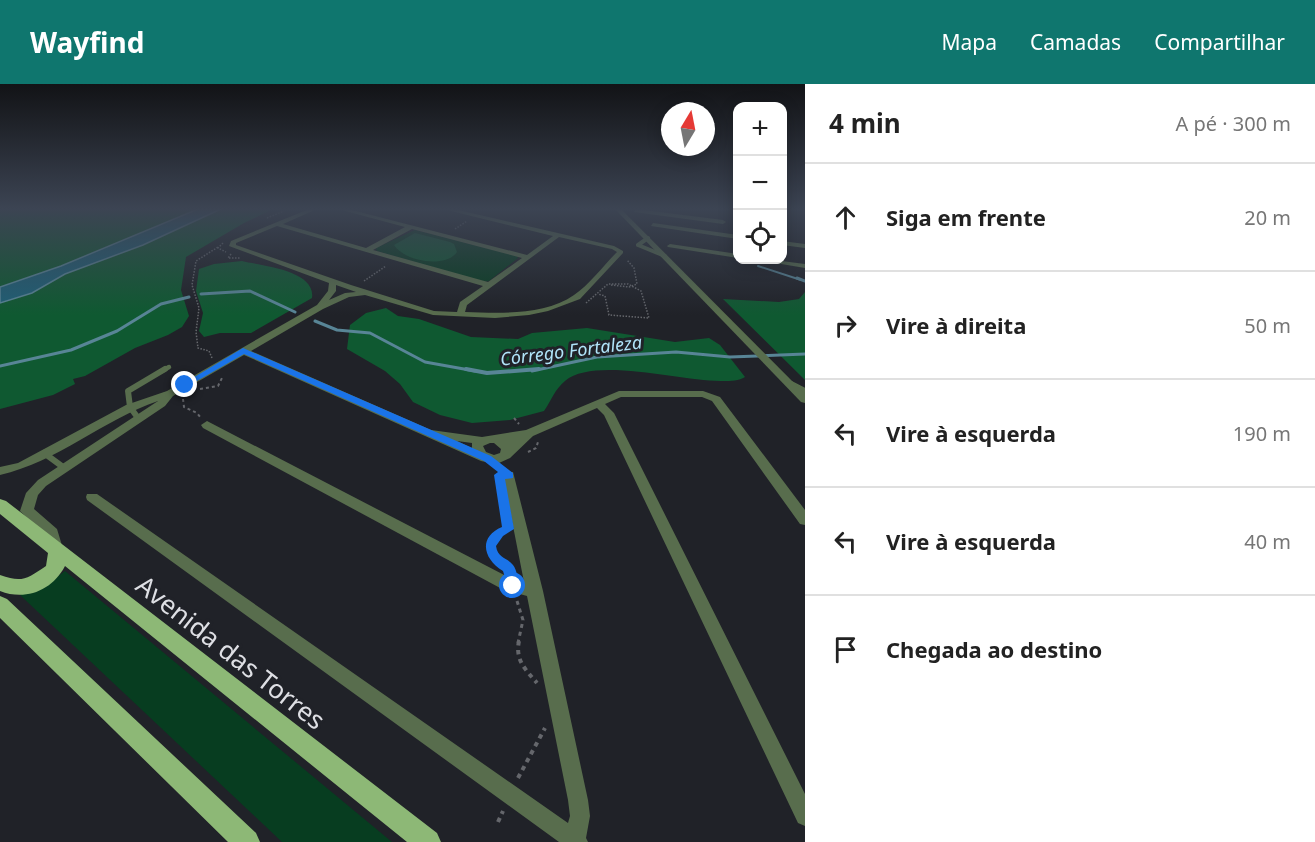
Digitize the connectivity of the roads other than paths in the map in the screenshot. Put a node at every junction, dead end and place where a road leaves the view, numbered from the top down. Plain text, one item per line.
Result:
1 (232, 244) edge
2 (347, 244) edge
3 (378, 244) edge
4 (481, 244) edge
5 (545, 244) edge
6 (601, 244) edge
7 (638, 244) edge
8 (654, 244) edge
9 (670, 246) joint
10 (367, 250) junction
11 (663, 254) junction
12 (733, 255) edge
13 (528, 256) junction
14 (787, 263) edge
15 (805, 266) edge
16 (333, 282) junction
17 (489, 285) junction
18 (369, 293) junction
19 (320, 307) junction
20 (460, 315) junction
21 (243, 351) junction
22 (169, 368) dead end
23 (790, 384) junction
24 (805, 391) edge
25 (171, 393) junction
26 (805, 400) edge
27 (599, 404) junction
28 (129, 406) junction
29 (138, 418) junction
30 (207, 425) dead end
31 (429, 433) junction
32 (529, 433) junction
33 (497, 440) junction
34 (483, 441) junction
35 (44, 453) junction
36 (507, 453) junction
37 (486, 458) junction
38 (63, 467) junction
39 (0, 471) edge
40 (510, 475) junction
41 (92, 497) dead end
42 (0, 505) edge
43 (805, 520) edge
44 (57, 552) junction
45 (0, 584) edge
46 (535, 591) junction
47 (0, 605) edge
48 (805, 816) edge
49 (247, 842) edge
50 (428, 842) edge
51 (576, 842) edge

1 - 16 street
2 - 10 street
3 - 10 street
4 - 13 street
5 - 13 street
6 - 20 street
7 - 11 lane
8 - 11 street
9 - 11 street
9 - 12 street
10 - 17 street
11 - 23 street
13 - 17 street
14 - 15 street
16 - 18 street
16 - 19 street
17 - 20 street
18 - 19 street
18 - 20 street
19 - 21 street
21 - 25 street
21 - 31 street
22 - 28 lane
23 - 24 lane
23 - 26 street
25 - 28 street
25 - 29 street
27 - 32 street
27 - 43 street
27 - 48 street
28 - 29 lane
28 - 35 street
29 - 38 street
30 - 46 street
31 - 34 street
31 - 37 street
32 - 33 street
32 - 36 street
33 - 34 street
33 - 36 street
34 - 37 street
35 - 38 lane
35 - 39 street
36 - 37 street
36 - 40 street
37 - 40 street
38 - 44 street
40 - 46 street
41 - 51 street
42 - 44 main road, Avenida das Torres
44 - 45 main road
44 - 50 main road, Avenida das Torres
46 - 51 street
47 - 49 main road

